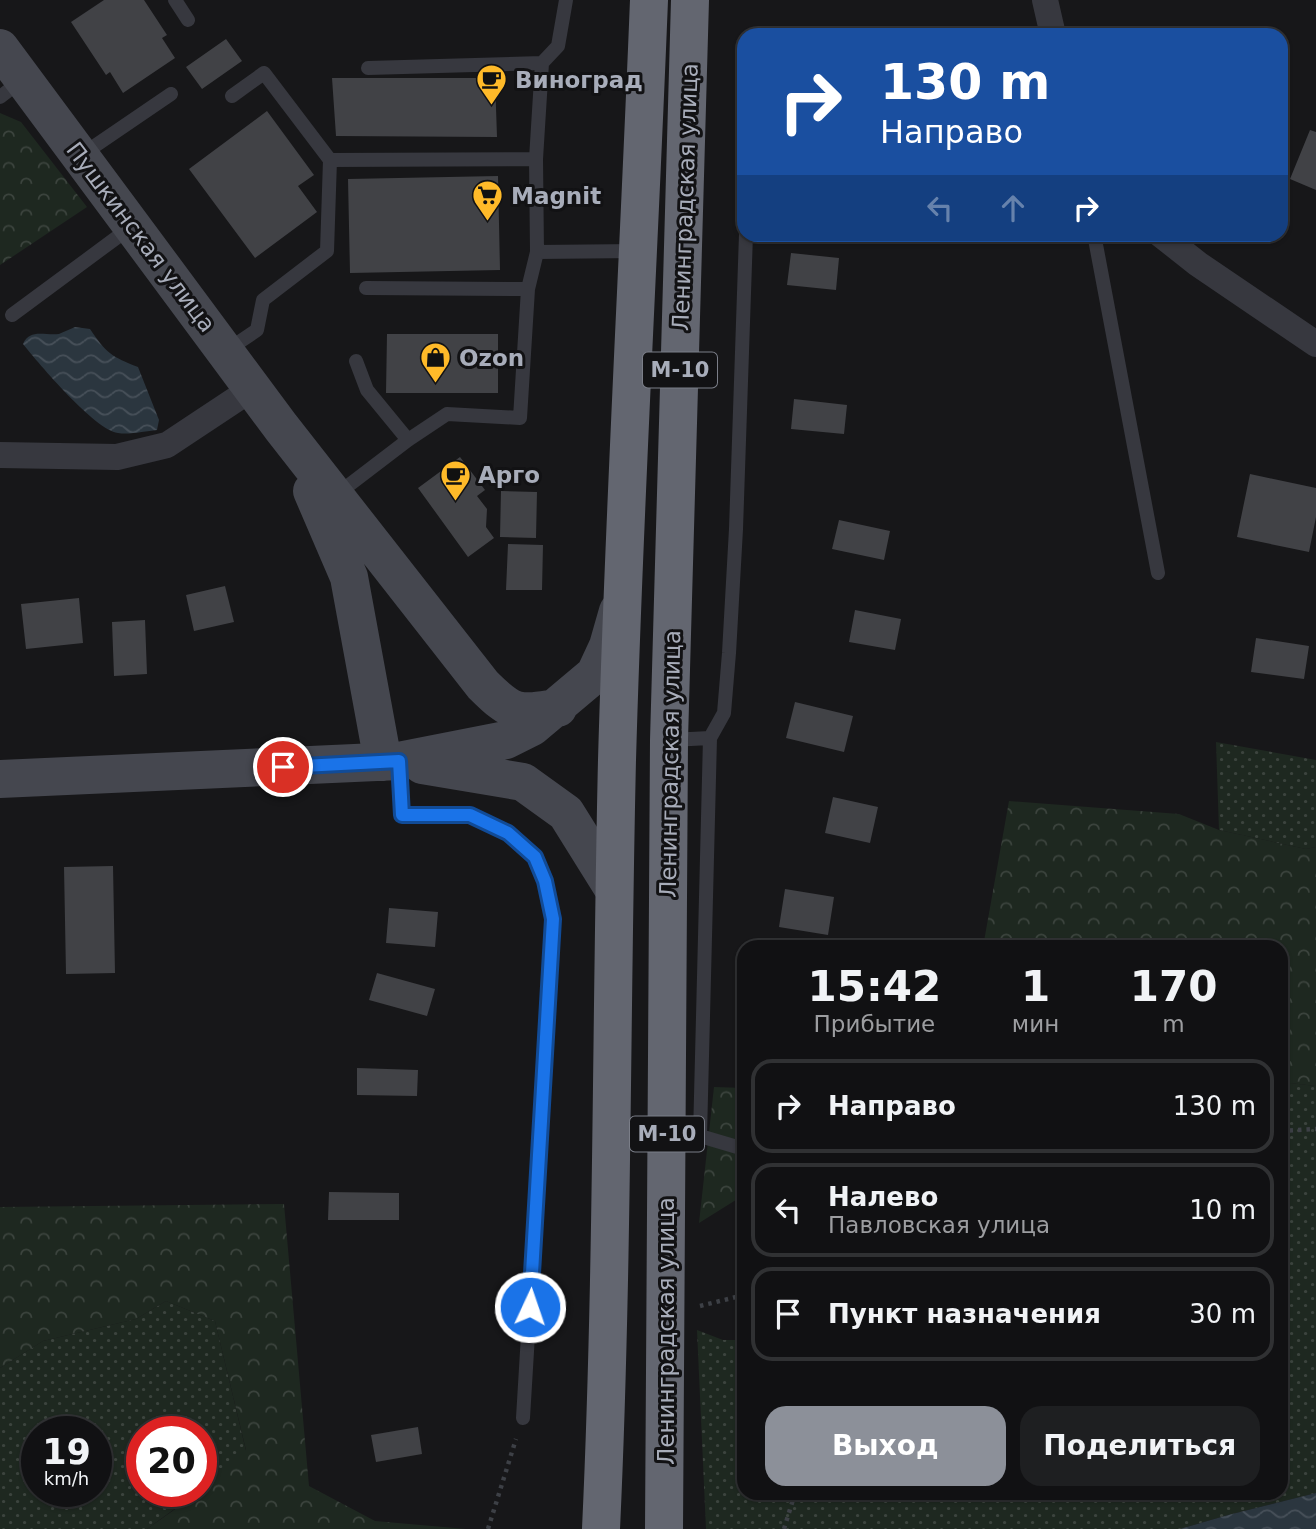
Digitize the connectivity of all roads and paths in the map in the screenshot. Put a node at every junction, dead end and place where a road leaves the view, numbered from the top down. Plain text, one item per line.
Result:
1 (174, 0) edge
2 (566, 0) edge
3 (649, 0) edge
4 (690, 0) edge
5 (1045, 0) edge
6 (188, 20) dead end
7 (1051, 28) edge
8 (0, 48) edge
9 (542, 63) junction
10 (368, 68) dead end
11 (12, 88) edge
12 (171, 94) dead end
13 (232, 96) dead end
14 (80, 156) junction
15 (536, 159) junction
16 (330, 160) junction
17 (132, 226) junction
18 (746, 242) edge
19 (1096, 242) edge
20 (1170, 242) edge
21 (639, 251) junction
22 (537, 252) junction
23 (366, 288) dead end
24 (528, 289) junction
25 (12, 315) dead end
26 (1316, 344) edge
27 (226, 351) junction
28 (356, 361) dead end
29 (253, 388) junction
30 (281, 427) junction
31 (408, 440) junction
32 (0, 455) edge
33 (335, 496) junction
34 (1158, 573) dead end
35 (621, 602) junction
36 (558, 708) junction
37 (710, 738) junction
38 (669, 740) junction
39 (391, 761) junction
40 (0, 779) edge
41 (614, 890) junction
42 (1316, 1129) edge
43 (1288, 1131) edge
44 (737, 1147) edge
45 (737, 1297) edge
46 (693, 1308) dead end
47 (523, 1418) joint
48 (793, 1500) edge
49 (601, 1526) edge
50 (664, 1528) edge
51 (488, 1529) edge
52 (784, 1529) edge

1 - 6 lane
2 - 9 lane
3 - 21 highway, Ленинградская улица / М-10
4 - 38 highway, Ленинградская улица / М-10
5 - 7 street
8 - 11 main road, Пушкинская улица
9 - 10 lane
9 - 15 lane
11 - 14 main road, Пушкинская улица
12 - 14 lane
13 - 16 lane
14 - 17 main road, Пушкинская улица
15 - 16 lane
15 - 22 lane
16 - 27 lane
17 - 25 lane
17 - 27 main road, Пушкинская улица
18 - 37 lane
19 - 34 lane
20 - 26 street
21 - 22 lane
21 - 35 highway, Ленинградская улица / М-10
22 - 24 lane
23 - 24 lane
24 - 31 lane
27 - 29 main road, Пушкинская улица
28 - 31 lane
29 - 30 main road, Пушкинская улица
29 - 32 street
30 - 33 main road, Пушкинская улица
30 - 39 main road, Пушкинская улица
31 - 33 lane
33 - 36 main road, Пушкинская улица
35 - 36 main road
35 - 41 highway, Ленинградская улица / М-10
36 - 39 main road
37 - 38 lane
37 - 44 lane
38 - 50 highway, Ленинградская улица / М-10
39 - 40 main road
39 - 41 main road
39 - 47 lane
41 - 49 highway, Ленинградская улица / М-10
42 - 43 path
45 - 46 path
47 - 51 path
48 - 52 path

